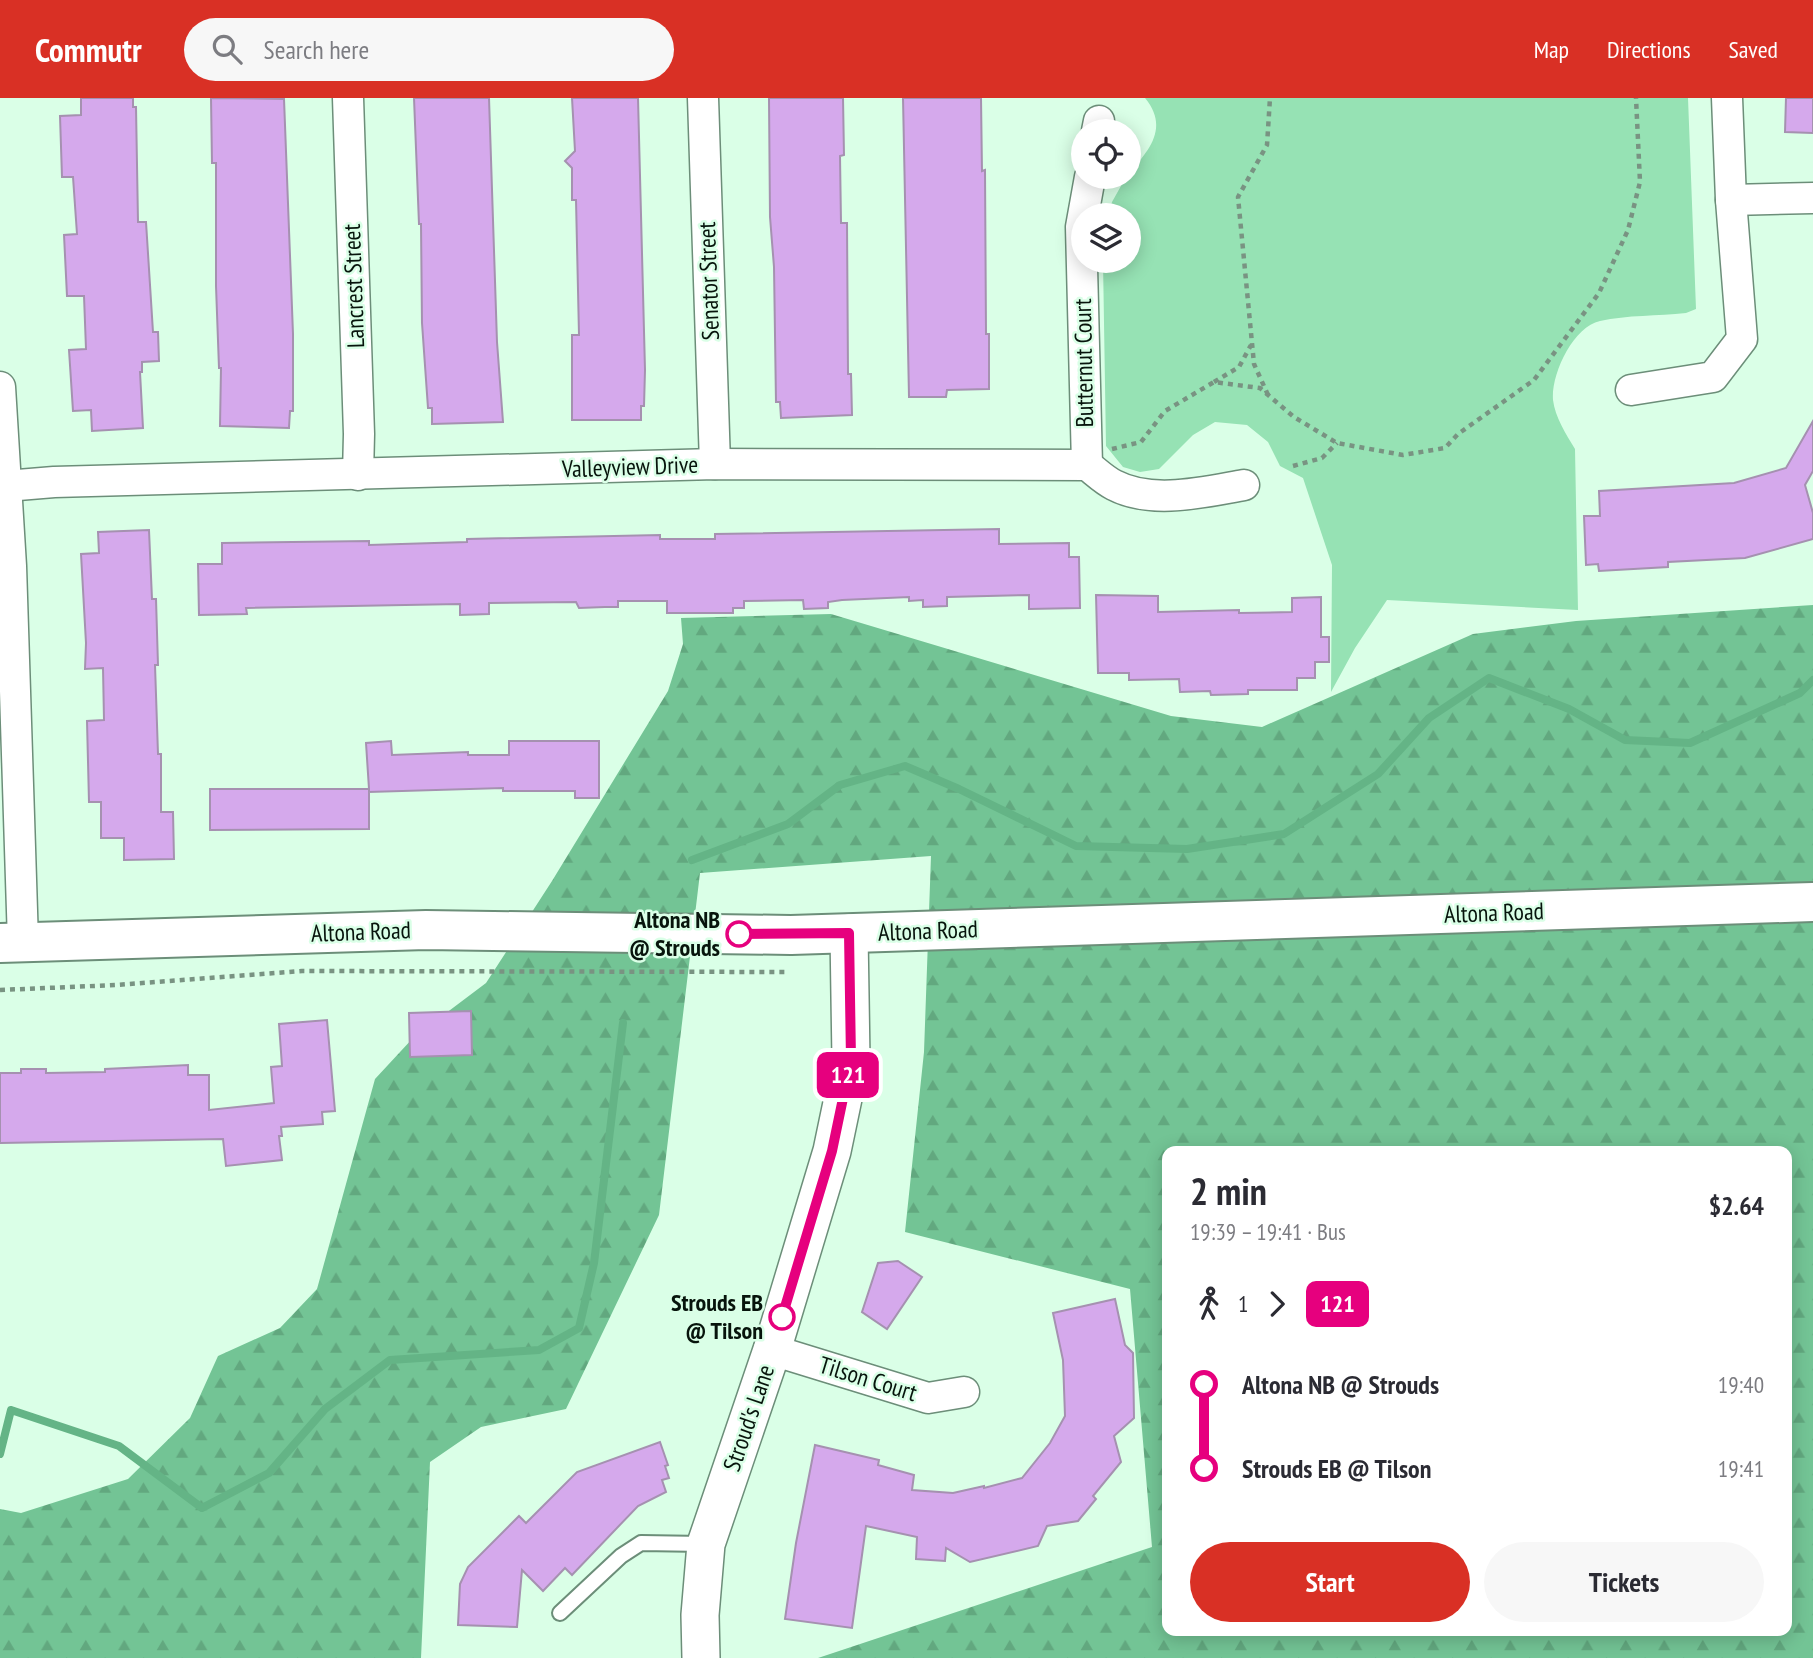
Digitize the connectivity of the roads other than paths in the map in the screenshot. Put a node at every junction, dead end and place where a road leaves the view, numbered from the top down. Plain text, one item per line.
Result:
1 (348, 98) edge
2 (703, 98) edge
3 (1727, 98) edge
4 (1088, 189) edge
5 (1813, 198) edge
6 (1731, 200) junction
7 (0, 387) edge
8 (1631, 390) dead end
9 (715, 464) junction
10 (1087, 465) junction
11 (358, 475) junction
12 (1244, 485) dead end
13 (6, 486) junction
14 (1813, 902) edge
15 (849, 933) junction
16 (12, 943) edge
17 (772, 1350) junction
18 (964, 1392) dead end
19 (706, 1544) junction
20 (560, 1613) dead end
21 (701, 1658) edge

1 - 11 street, Lancrest Street
2 - 9 street, Senator Street
3 - 6 street
4 - 10 street, Butternut Court
5 - 6 street
6 - 8 street
7 - 13 street
9 - 10 street, Valleyview Drive
9 - 11 street, Valleyview Drive
10 - 12 street
11 - 13 street, Valleyview Drive
13 - 16 street
14 - 15 main road, Altona Road
15 - 16 main road, Altona Road
15 - 17 street, Stroud's Lane
17 - 18 street, Tilson Court
17 - 19 street, Stroud's Lane
19 - 20 lane
19 - 21 street, Stroud's Lane

